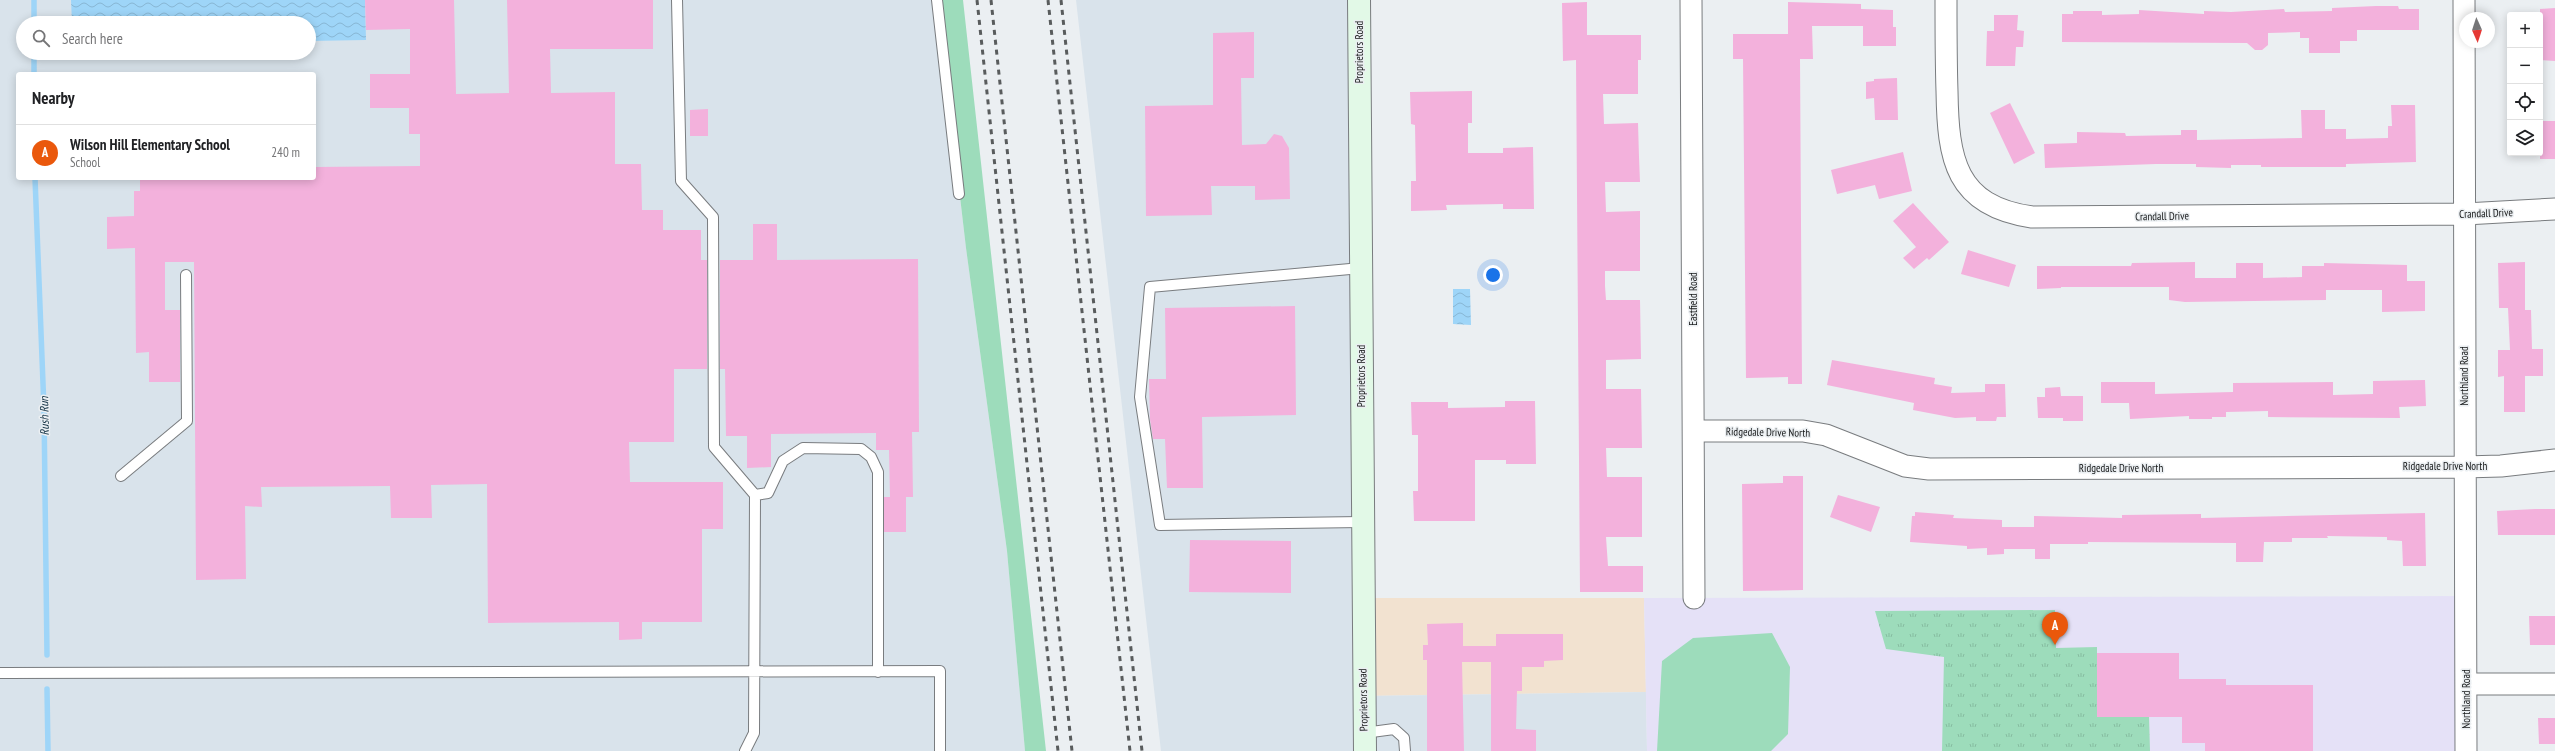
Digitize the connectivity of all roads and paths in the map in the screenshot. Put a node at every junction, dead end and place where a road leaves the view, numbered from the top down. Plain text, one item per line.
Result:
1 (678, 0) edge
2 (937, 0) edge
3 (1359, 0) edge
4 (1691, 0) edge
5 (1946, 0) edge
6 (2464, 0) edge
7 (959, 194) dead end
8 (2555, 209) edge
9 (2465, 214) junction
10 (1361, 268) junction
11 (186, 275) dead end
12 (1694, 431) junction
13 (2555, 460) edge
14 (2464, 467) junction
15 (122, 476) dead end
16 (755, 495) junction
17 (1362, 522) junction
18 (1694, 598) dead end
19 (755, 672) junction
20 (878, 672) junction
21 (0, 673) edge
22 (2466, 684) junction
23 (2555, 684) edge
24 (1364, 742) edge
25 (745, 751) edge
26 (940, 751) edge
27 (1405, 751) edge
28 (2466, 751) edge

1 - 16 lane
2 - 7 lane
3 - 10 street, Proprietors Road
4 - 12 street, Eastfield Road
5 - 9 street, Crandall Drive
6 - 9 street, Northland Road
8 - 9 street, Crandall Drive
9 - 14 street, Northland Road
10 - 17 street, Proprietors Road
10 - 17 lane
11 - 15 lane
12 - 14 street, Ridgedale Drive North
12 - 18 street, Eastfield Road
13 - 14 street, Ridgedale Drive North
14 - 22 street, Northland Road
16 - 19 lane
16 - 20 lane
17 - 24 street, Proprietors Road
19 - 20 lane
19 - 21 lane
19 - 25 lane
20 - 26 lane
22 - 23 street
22 - 28 street, Northland Road
24 - 27 lane

